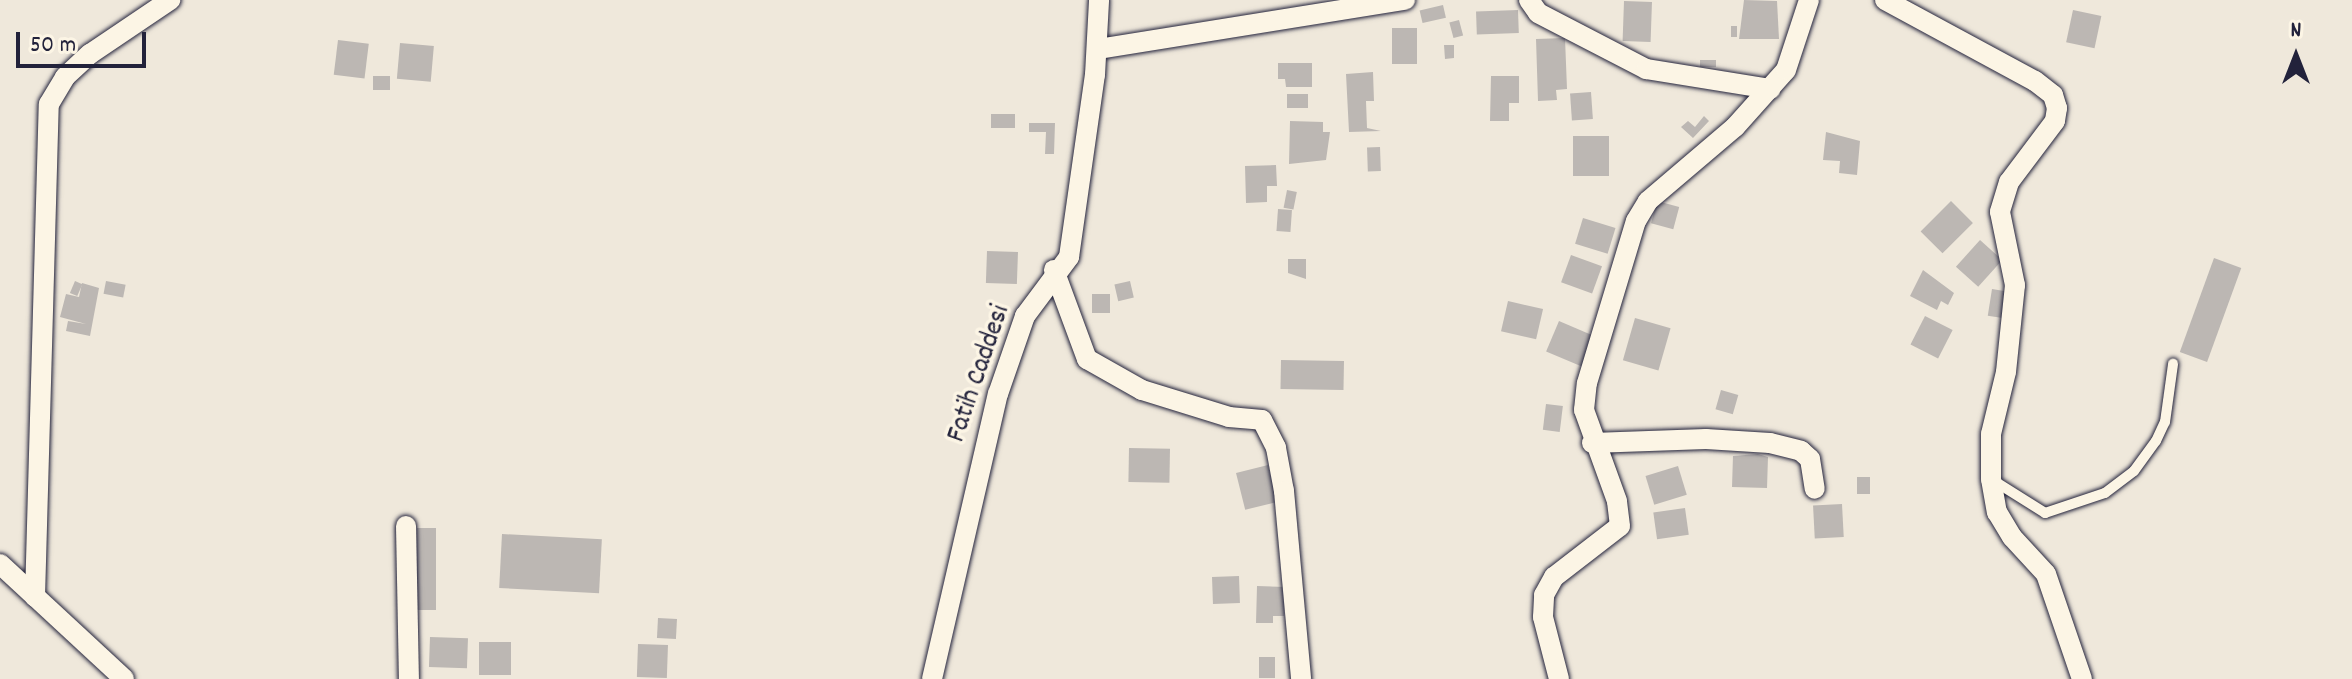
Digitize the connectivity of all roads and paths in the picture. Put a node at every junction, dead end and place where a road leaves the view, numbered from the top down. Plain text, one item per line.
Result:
1 (170, 0) edge
2 (1099, 0) edge
3 (1405, 0) edge
4 (1529, 0) edge
5 (1809, 0) edge
6 (1885, 0) edge
7 (1098, 49) junction
8 (1770, 89) junction
9 (1054, 270) junction
10 (2173, 364) dead end
11 (1592, 443) junction
12 (1991, 479) junction
13 (1815, 489) dead end
14 (406, 526) dead end
15 (0, 564) edge
16 (35, 597) junction
17 (124, 679) edge
18 (409, 679) edge
19 (932, 679) edge
20 (1301, 679) edge
21 (1559, 679) edge
22 (2082, 679) edge

1 - 16 street
2 - 7 street, Fatih Caddesi
3 - 7 street
4 - 8 street
5 - 8 street
6 - 12 street
7 - 9 street, Fatih Caddesi
8 - 11 street
9 - 19 street, Fatih Caddesi
9 - 20 street
10 - 12 lane
11 - 13 street
11 - 21 street
12 - 22 street
14 - 18 street
15 - 16 street
16 - 17 street

